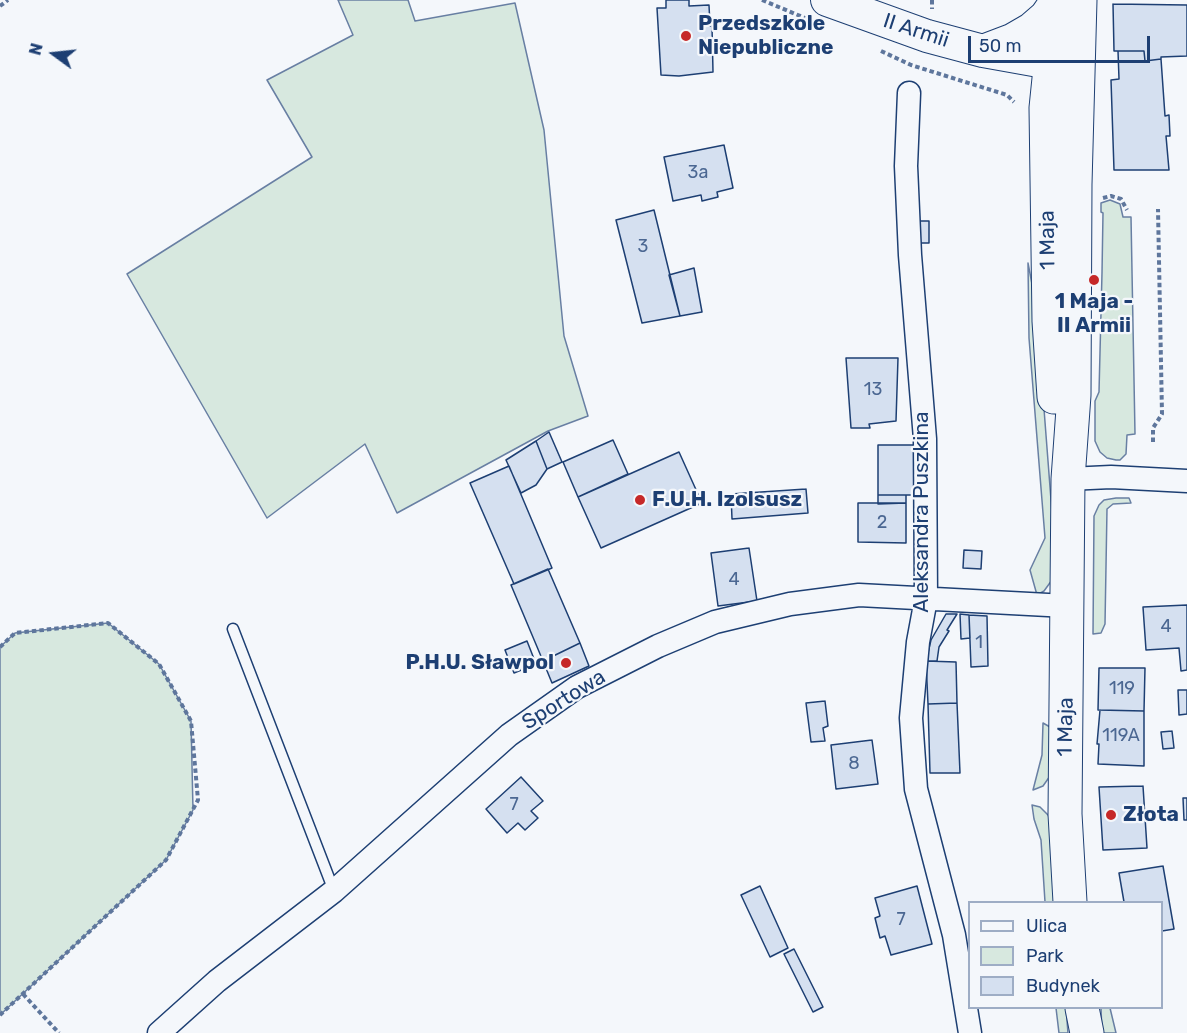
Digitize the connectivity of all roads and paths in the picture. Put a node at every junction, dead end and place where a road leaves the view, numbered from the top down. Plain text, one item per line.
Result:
1 (8, 0) edge
2 (827, 0) edge
3 (1057, 0) edge
4 (1080, 0) edge
5 (0, 6) edge
6 (983, 51) junction
7 (1064, 64) junction
8 (909, 93) dead end
9 (1099, 200) dead end
10 (1158, 209) dead end
11 (1127, 210) dead end
12 (1153, 442) dead end
13 (1068, 478) junction
14 (1187, 481) edge
15 (926, 599) junction
16 (1067, 606) junction
17 (232, 629) dead end
18 (0, 647) edge
19 (334, 891) junction
20 (1070, 901) edge
21 (23, 993) junction
22 (1082, 1009) edge
23 (0, 1015) edge
24 (59, 1033) edge
25 (159, 1033) edge
26 (970, 1033) edge
27 (1087, 1033) edge

1 - 5 path
2 - 6 street, II Armii
3 - 6 street
3 - 7 main road, 1 Maja
4 - 7 main road, 1 Maja
6 - 7 street, II Armii
7 - 13 main road, 1 Maja
8 - 15 street, Aleksandra Puszkina
9 - 11 path
10 - 12 path
13 - 14 street
13 - 16 main road, 1 Maja
15 - 16 street, Sportowa
15 - 19 street, Sportowa
15 - 26 street, Aleksandra Puszkina
16 - 20 main road, 1 Maja
17 - 19 lane
18 - 21 path
19 - 25 street, Sportowa
21 - 23 path
21 - 24 path
22 - 27 main road

